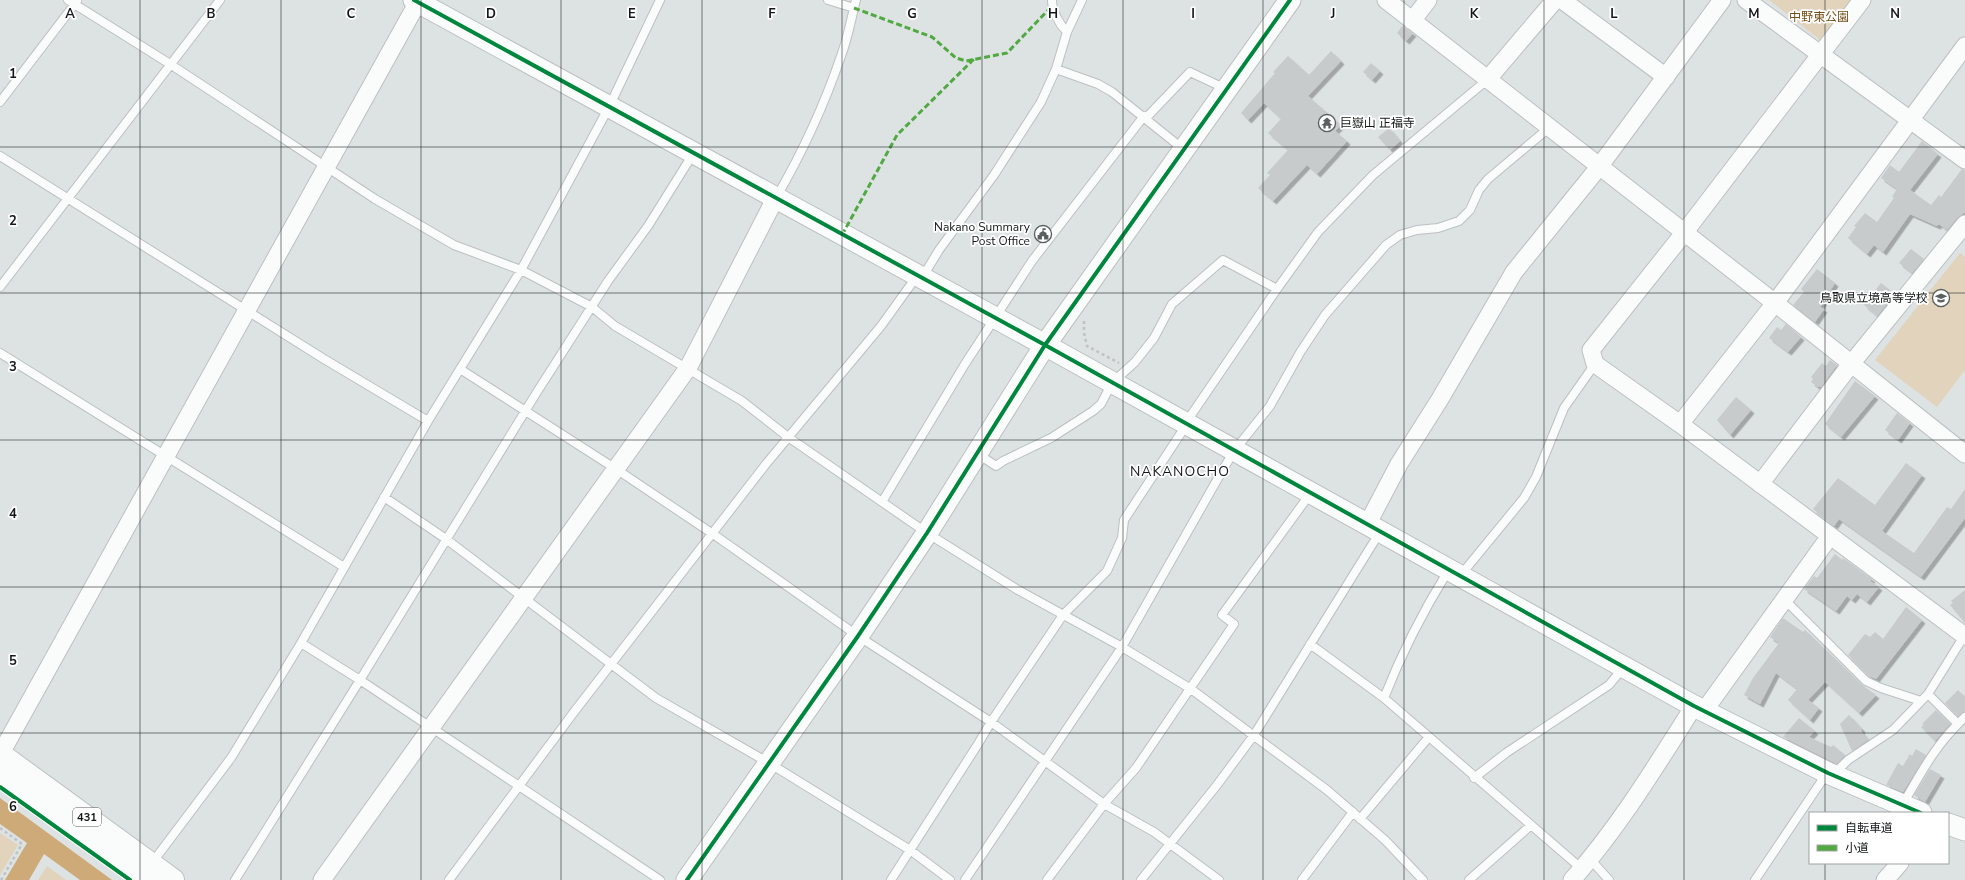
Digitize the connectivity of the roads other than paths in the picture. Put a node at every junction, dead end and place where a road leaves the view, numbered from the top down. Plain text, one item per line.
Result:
1 (220, 0) edge
2 (660, 0) edge
3 (828, 0) edge
4 (1052, 0) edge
5 (1082, 0) edge
6 (1290, 0) edge
7 (1386, 0) edge
8 (1428, 0) edge
9 (1555, 0) edge
10 (1562, 0) edge
11 (1722, 0) edge
12 (1746, 0) edge
13 (1862, 0) edge
14 (74, 1) edge
15 (417, 1) edge
16 (855, 4) edge
17 (1412, 22) junction
18 (1066, 32) junction
19 (1965, 46) edge
20 (1821, 55) junction
21 (170, 64) junction
22 (1056, 69) junction
23 (1666, 77) junction
24 (1487, 80) junction
25 (1226, 90) junction
26 (0, 102) edge
27 (609, 107) junction
28 (1145, 117) junction
29 (1911, 120) junction
30 (1550, 127) junction
31 (1184, 150) junction
32 (693, 154) junction
33 (0, 156) edge
34 (1965, 160) edge
35 (1599, 167) junction
36 (326, 168) junction
37 (68, 198) junction
38 (775, 199) junction
39 (1965, 224) edge
40 (1684, 233) junction
41 (521, 270) junction
42 (919, 277) junction
43 (0, 287) edge
44 (1277, 289) junction
45 (1775, 303) junction
46 (592, 307) junction
47 (247, 310) junction
48 (995, 318) junction
49 (1045, 345) junction
50 (0, 354) edge
51 (1595, 364) junction
52 (1851, 364) junction
53 (460, 368) junction
54 (688, 368) junction
55 (1112, 383) junction
56 (526, 411) junction
57 (428, 421) junction
58 (1185, 424) junction
59 (1680, 424) junction
60 (788, 437) junction
61 (1234, 451) junction
62 (977, 453) junction
63 (1965, 454) edge
64 (166, 456) junction
65 (616, 469) junction
66 (1760, 484) junction
67 (1311, 493) junction
68 (384, 496) junction
69 (882, 502) junction
70 (1373, 528) junction
71 (927, 533) junction
72 (713, 534) junction
73 (1830, 536) junction
74 (446, 539) junction
75 (344, 567) junction
76 (1454, 573) junction
77 (524, 599) junction
78 (1784, 599) junction
79 (1063, 615) junction
80 (858, 636) junction
81 (1964, 636) edge
82 (301, 643) junction
83 (1310, 644) junction
84 (1122, 647) junction
85 (612, 664) junction
86 (1624, 667) junction
87 (360, 680) junction
88 (1191, 689) junction
89 (1928, 694) junction
90 (1384, 698) junction
91 (1921, 701) junction
92 (1699, 709) junction
93 (1965, 718) edge
94 (991, 722) junction
95 (1958, 724) junction
96 (430, 728) junction
97 (1254, 735) junction
98 (1428, 738) junction
99 (0, 760) edge
100 (1044, 760) junction
101 (769, 763) junction
102 (1830, 774) junction
103 (1474, 778) junction
104 (519, 786) junction
105 (1104, 804) junction
106 (1912, 809) edge
107 (1353, 812) junction
108 (1360, 819) junction
109 (1949, 824) edge
110 (1530, 826) junction
111 (1965, 830) edge
112 (1170, 844) junction
113 (910, 850) junction
114 (1899, 864) edge
115 (1582, 870) edge
116 (149, 872) edge
117 (173, 880) edge
118 (235, 880) edge
119 (322, 880) edge
120 (449, 880) edge
121 (660, 880) edge
122 (687, 880) edge
123 (891, 880) edge
124 (950, 880) edge
125 (965, 880) edge
126 (1047, 880) edge
127 (1141, 880) edge
128 (1220, 880) edge
129 (1302, 880) edge
130 (1423, 880) edge
131 (1469, 880) edge
132 (1609, 880) edge
133 (1755, 880) edge
134 (1885, 880) edge

1 - 21 lane
2 - 27 lane
3 - 16 lane
4 - 18 lane
5 - 18 lane
6 - 25 street
7 - 17 street
8 - 17 street
9 - 24 street
10 - 23 street
11 - 23 street
12 - 20 street
13 - 20 street
14 - 21 lane
14 - 26 lane
15 - 27 street
15 - 36 street
16 - 38 lane
17 - 24 street
18 - 22 lane
19 - 29 street
20 - 29 street
20 - 40 street
21 - 36 lane
21 - 37 lane
22 - 28 lane
22 - 42 lane
23 - 35 street
24 - 30 street
24 - 44 lane
25 - 28 lane
25 - 31 street
27 - 32 street
27 - 41 lane
28 - 31 lane
28 - 48 lane
29 - 34 street
29 - 45 street
30 - 35 street
30 - 61 lane
31 - 49 street
32 - 38 street
32 - 46 lane
33 - 37 lane
35 - 40 street
35 - 70 street
36 - 41 lane
36 - 47 street
37 - 43 lane
37 - 47 lane
38 - 42 street
38 - 54 street
39 - 52 street
40 - 45 street
40 - 51 street
41 - 46 lane
41 - 53 lane
42 - 48 street
42 - 60 lane
44 - 55 lane
44 - 58 lane
45 - 52 street
45 - 59 street
46 - 54 lane
46 - 56 lane
47 - 57 lane
47 - 64 street
48 - 49 street
48 - 69 lane
49 - 55 street
49 - 62 street
50 - 64 lane
51 - 59 street
51 - 76 lane
52 - 63 street
52 - 66 street
53 - 56 lane
53 - 57 lane
54 - 60 lane
54 - 65 street
55 - 58 street
55 - 62 lane
56 - 65 lane
56 - 74 lane
57 - 68 lane
58 - 61 street
58 - 79 lane
59 - 66 street
60 - 69 lane
60 - 72 lane
61 - 67 street
61 - 84 lane
62 - 71 street
64 - 75 lane
64 - 99 street
65 - 72 lane
65 - 77 street
66 - 73 street
67 - 70 street
67 - 88 lane
68 - 74 lane
68 - 75 lane
69 - 71 lane
70 - 76 street
70 - 83 lane
71 - 79 lane
71 - 80 street
72 - 80 lane
72 - 85 lane
73 - 78 street
73 - 81 street
74 - 77 lane
74 - 87 lane
75 - 82 lane
76 - 86 street
76 - 90 lane
77 - 85 lane
77 - 96 street
78 - 91 lane
78 - 92 street
79 - 84 lane
79 - 94 lane
80 - 94 lane
80 - 101 street
81 - 89 lane
82 - 87 lane
82 - 116 lane
83 - 90 lane
83 - 97 lane
84 - 88 lane
84 - 100 lane
85 - 101 lane
85 - 104 lane
86 - 92 street
86 - 103 lane
87 - 96 lane
87 - 118 lane
88 - 97 lane
88 - 105 lane
89 - 91 lane
89 - 95 lane
90 - 98 lane
91 - 102 lane
92 - 102 street
92 - 115 street
93 - 95 lane
94 - 100 lane
94 - 113 lane
95 - 106 lane
96 - 104 lane
96 - 119 street
97 - 107 lane
97 - 112 lane
98 - 103 lane
98 - 108 lane
99 - 116 highway, 431
100 - 105 lane
100 - 125 lane
101 - 113 lane
101 - 122 street
102 - 106 street
102 - 133 lane
103 - 110 lane
104 - 120 lane
104 - 121 lane
105 - 112 lane
105 - 126 lane
107 - 108 lane
107 - 129 lane
108 - 130 lane
109 - 111 street
110 - 115 lane
110 - 131 lane
112 - 127 lane
112 - 128 lane
113 - 123 lane
113 - 124 lane
114 - 134 street
115 - 132 lane
116 - 117 highway, 431

